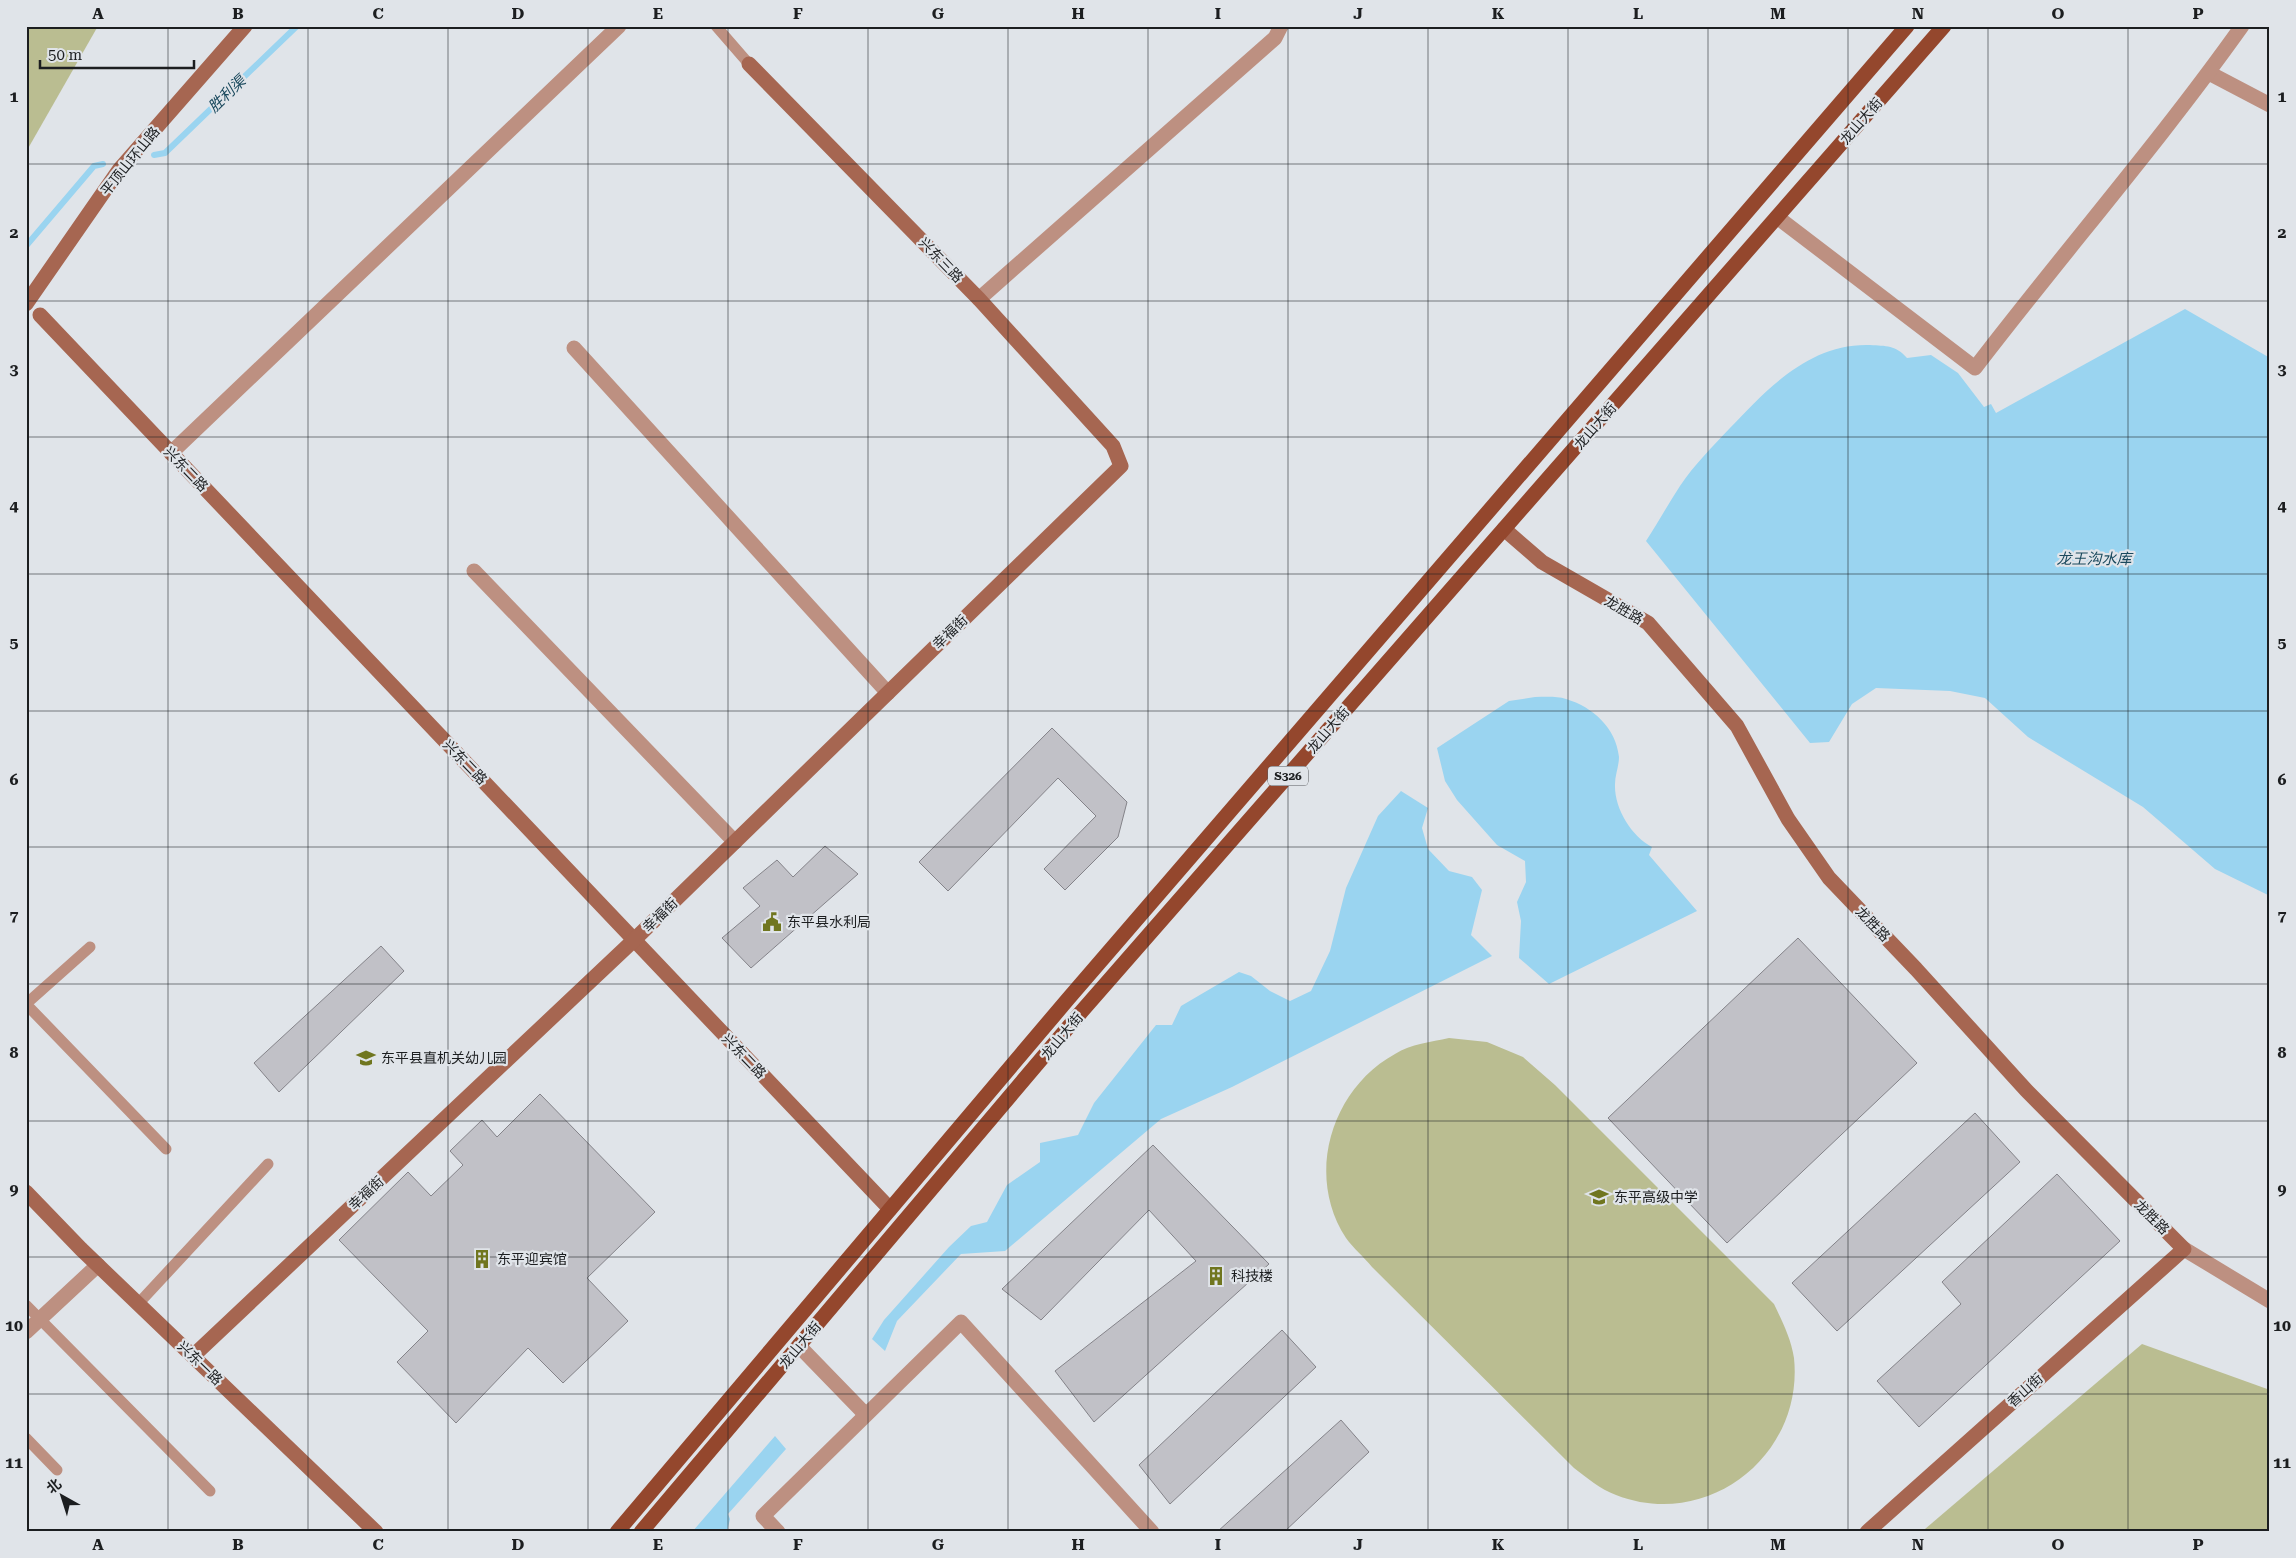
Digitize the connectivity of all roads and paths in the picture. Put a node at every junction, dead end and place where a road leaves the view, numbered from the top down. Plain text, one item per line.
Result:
1 (245, 26) edge
2 (619, 26) edge
3 (716, 26) edge
4 (1281, 26) edge
5 (1907, 26) edge
6 (1944, 26) edge
7 (2242, 26) edge
8 (749, 64) joint
9 (2209, 73) junction
10 (2270, 105) edge
11 (1777, 217) junction
12 (980, 300) junction
13 (26, 304) edge
14 (40, 315) dead end
15 (574, 348) dead end
16 (172, 454) junction
17 (1120, 466) joint
18 (1504, 529) junction
19 (474, 570) dead end
20 (888, 693) junction
21 (734, 842) junction
22 (634, 940) junction
23 (90, 948) dead end
24 (166, 1149) dead end
25 (268, 1164) dead end
26 (26, 1192) edge
27 (890, 1209) junction
28 (2184, 1249) junction
29 (98, 1265) junction
30 (2270, 1301) edge
31 (138, 1304) junction
32 (26, 1305) edge
33 (40, 1319) junction
34 (26, 1332) edge
35 (799, 1346) junction
36 (193, 1356) junction
37 (865, 1414) junction
38 (26, 1438) edge
39 (57, 1470) dead end
40 (210, 1491) dead end
41 (376, 1532) edge
42 (617, 1532) edge
43 (641, 1532) edge
44 (778, 1532) edge
45 (1152, 1532) edge
46 (1866, 1532) edge

1 - 13 street, 平顶山环山路
2 - 16 street
3 - 8 lane
4 - 12 street
5 - 27 main road, 龙山大街 / S326
6 - 11 main road, 龙山大街 / S326
7 - 9 street
8 - 12 street, 兴东三路
9 - 10 street
9 - 11 street
11 - 18 main road, 龙山大街 / S326
12 - 17 street, 兴东三路
14 - 16 street, 兴东二路
15 - 20 street
16 - 22 street, 兴东二路
17 - 20 street, 幸福街
18 - 28 street, 龙胜路
18 - 35 main road, 龙山大街 / S326
19 - 21 street
20 - 21 street, 幸福街
21 - 22 street, 幸福街
22 - 27 street, 兴东二路
22 - 36 street, 幸福街
23 - 24 lane
25 - 31 lane
26 - 29 street, 兴东一路
27 - 42 main road, 龙山大街 / S326
28 - 30 street, 龙胜路
28 - 46 street, 香山街
29 - 31 street, 兴东一路
29 - 33 street
31 - 36 street, 兴东一路
32 - 33 lane
33 - 34 street
33 - 40 lane
35 - 37 street
35 - 43 main road, 龙山大街 / S326
36 - 41 street, 兴东一路
37 - 44 street
37 - 45 street
38 - 39 lane

